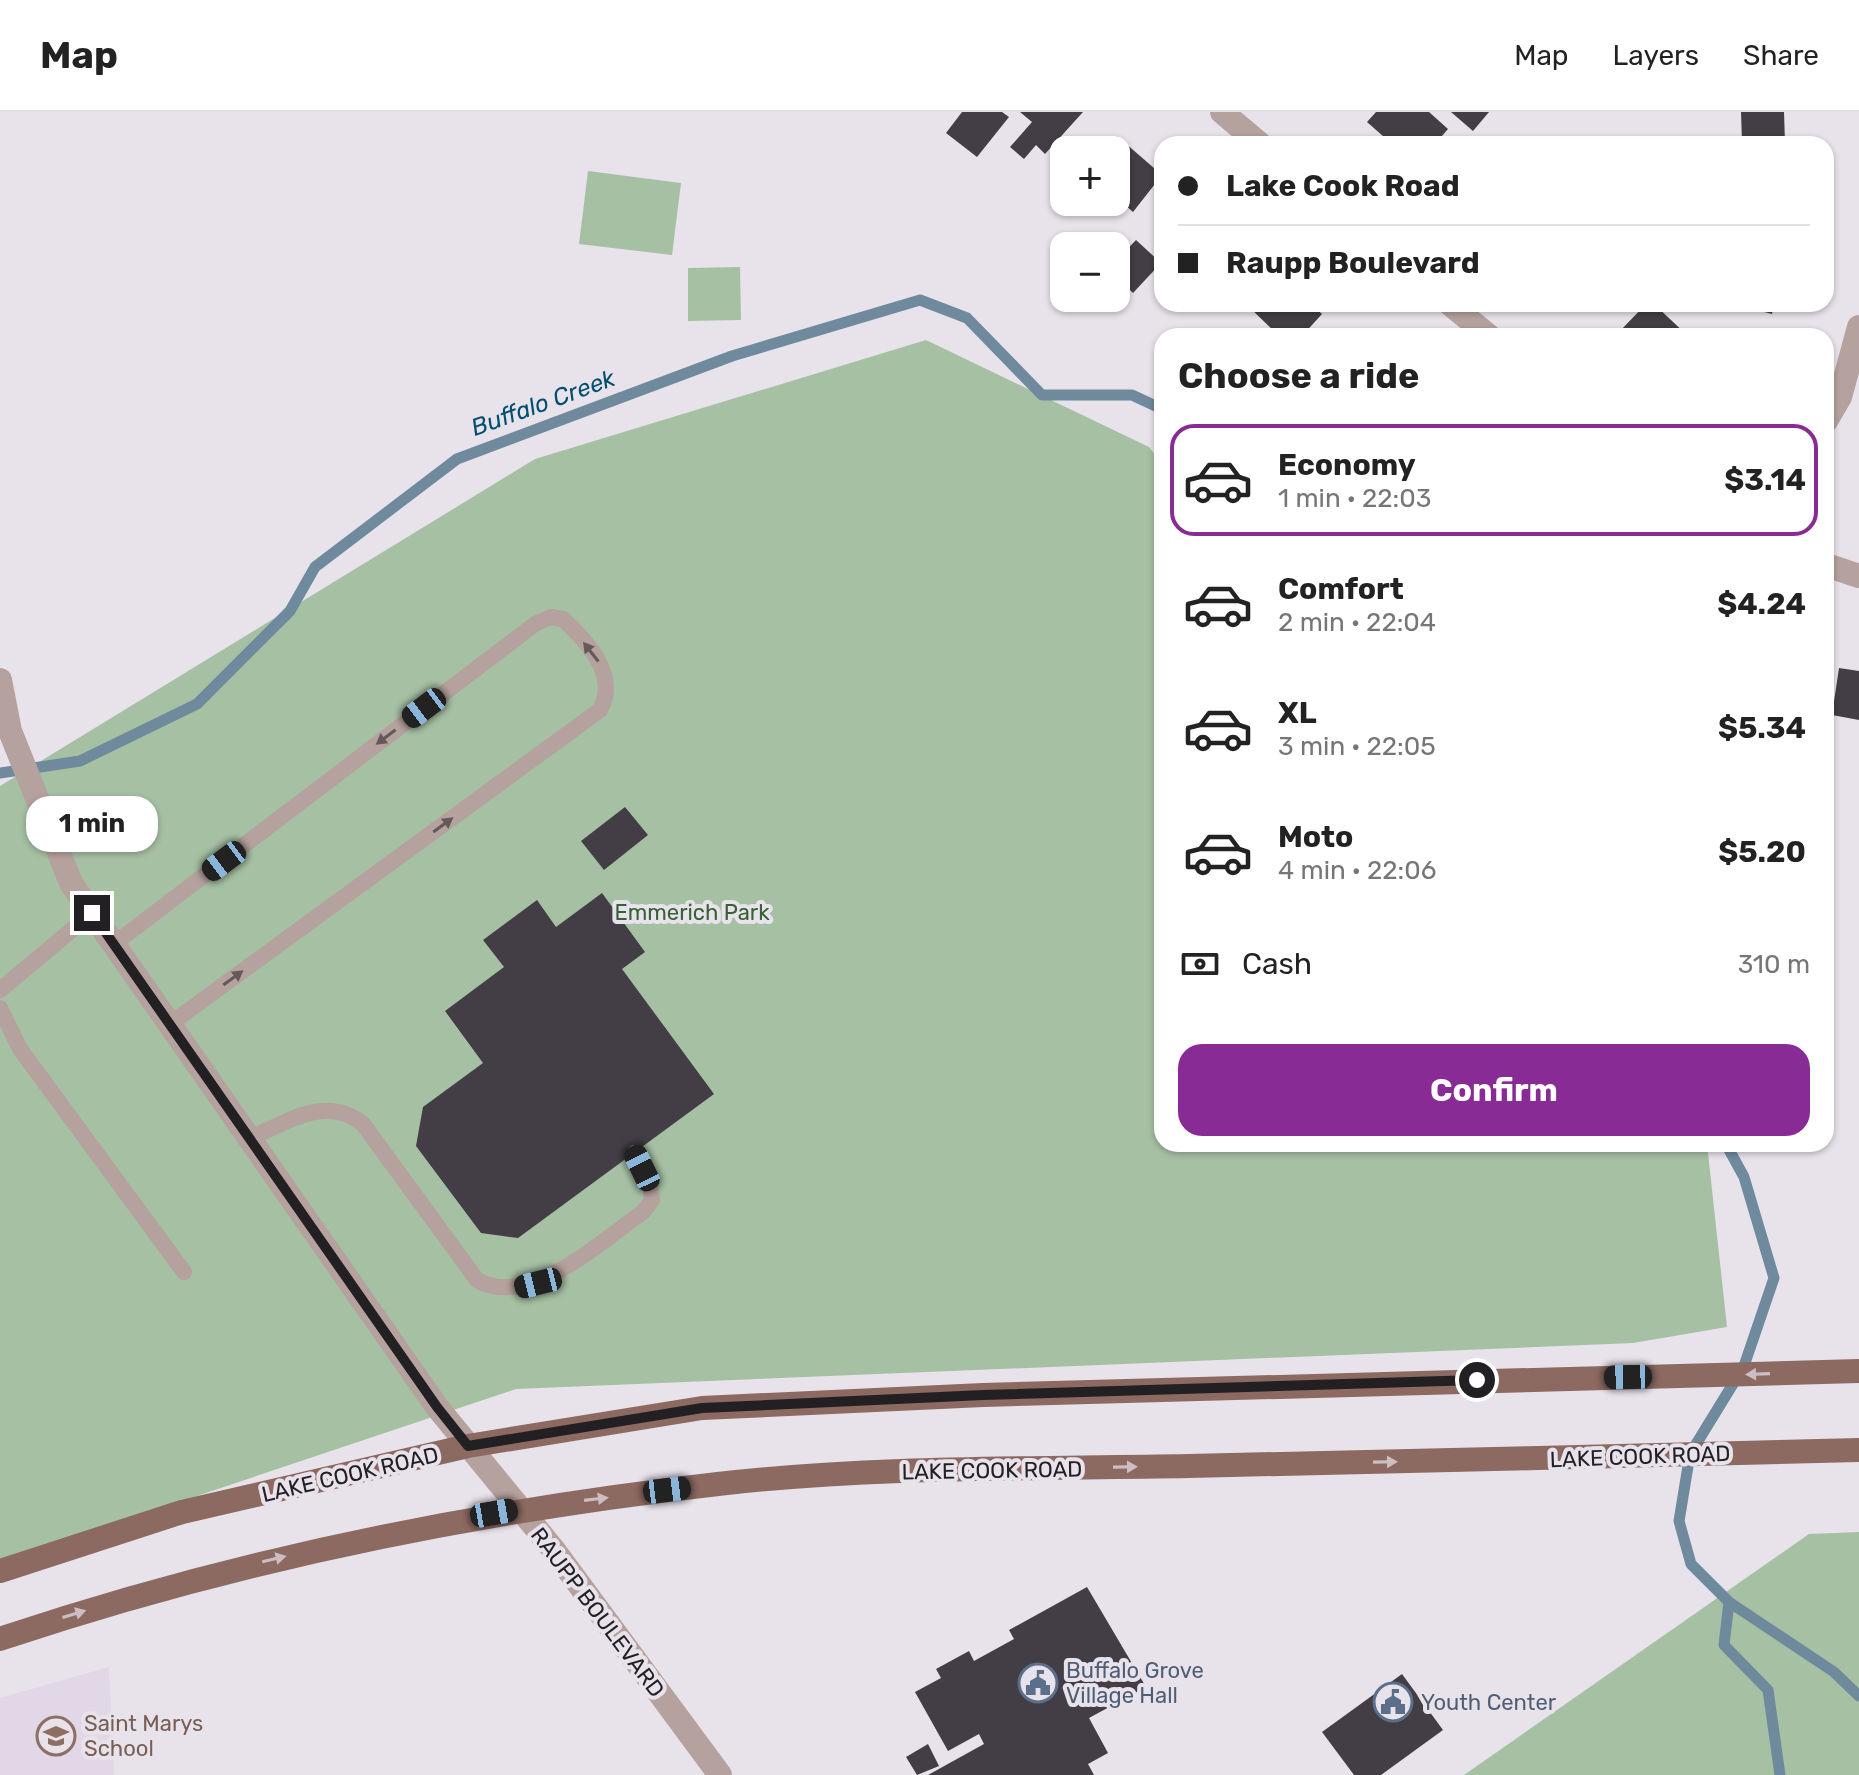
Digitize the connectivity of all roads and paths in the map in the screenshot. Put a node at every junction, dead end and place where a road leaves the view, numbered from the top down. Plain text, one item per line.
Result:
1 (1222, 112) edge
2 (1250, 136) edge
3 (1460, 312) edge
4 (1859, 327) edge
5 (1479, 328) edge
6 (1834, 407) edge
7 (1834, 568) edge
8 (1859, 576) edge
9 (0, 680) edge
10 (92, 913) junction
11 (114, 944) junction
12 (0, 990) edge
13 (0, 1008) edge
14 (170, 1024) junction
15 (250, 1138) junction
16 (635, 1153) dead end
17 (184, 1272) dead end
18 (1848, 1372) edge
19 (468, 1446) junction
20 (1847, 1450) edge
21 (518, 1509) junction
22 (0, 1571) edge
23 (0, 1639) edge
24 (720, 1775) edge

1 - 2 street
3 - 5 street
4 - 6 street
7 - 8 street
9 - 10 street, RAUPP BOULEVARD
10 - 11 street, RAUPP BOULEVARD
10 - 12 lane
11 - 14 street, RAUPP BOULEVARD
14 -> 11 lane
13 - 17 lane
14 - 15 street, RAUPP BOULEVARD
15 - 16 lane
15 - 19 street, RAUPP BOULEVARD
18 -> 19 main road, LAKE COOK ROAD
19 - 21 street, RAUPP BOULEVARD
19 - 22 main road, LAKE COOK ROAD
21 -> 20 main road, LAKE COOK ROAD
23 -> 21 main road, LAKE COOK ROAD
21 - 24 street, RAUPP BOULEVARD

